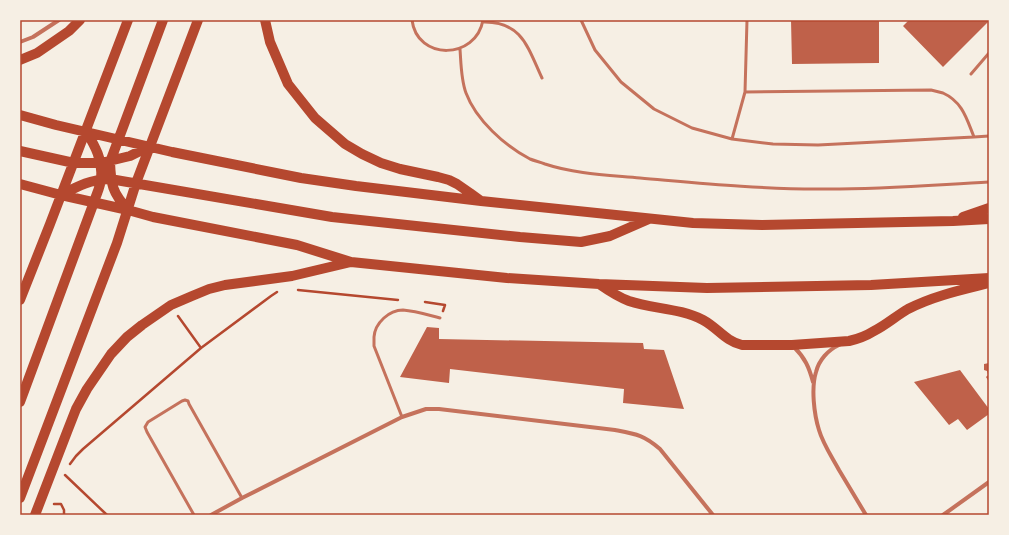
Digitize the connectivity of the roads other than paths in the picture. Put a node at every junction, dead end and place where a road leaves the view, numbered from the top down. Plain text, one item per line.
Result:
1 (59, 20) edge
2 (80, 20) edge
3 (128, 20) edge
4 (163, 20) edge
5 (198, 20) edge
6 (265, 20) edge
7 (412, 20) edge
8 (580, 20) edge
9 (747, 20) edge
10 (483, 21) edge
11 (20, 42) edge
12 (460, 49) junction
13 (989, 53) edge
14 (20, 60) edge
15 (971, 74) dead end
16 (542, 78) dead end
17 (745, 92) junction
18 (20, 115) edge
19 (86, 131) junction
20 (989, 136) edge
21 (974, 137) junction
22 (118, 139) junction
23 (732, 139) junction
24 (150, 146) junction
25 (20, 151) edge
26 (74, 163) junction
27 (105, 163) junction
28 (106, 179) junction
29 (989, 182) edge
30 (136, 183) junction
31 (20, 184) edge
32 (61, 195) junction
33 (481, 201) junction
34 (94, 202) junction
35 (989, 208) edge
36 (128, 210) junction
37 (650, 219) junction
38 (989, 219) edge
39 (953, 221) junction
40 (350, 262) junction
41 (989, 278) edge
42 (989, 283) edge
43 (599, 284) junction
44 (20, 300) edge
45 (440, 318) road end
46 (849, 341) junction
47 (792, 345) junction
48 (814, 384) junction
49 (20, 402) edge
50 (402, 417) junction
51 (989, 482) edge
52 (20, 498) edge
53 (242, 498) junction
54 (35, 515) edge
55 (194, 515) edge
56 (211, 515) edge
57 (712, 515) edge
58 (866, 515) edge
59 (943, 515) edge

1 - 11 street
2 - 14 main road
3 - 19 main road
4 - 22 main road
5 - 24 main road
6 - 33 main road
7 - 12 lane
8 - 23 lane
9 - 17 lane
10 - 12 lane
10 - 16 lane
12 - 29 lane
13 - 15 lane
17 - 21 lane
17 - 23 lane
18 - 19 main road
19 - 22 main road
19 - 26 main road
19 - 27 main road
20 - 21 lane
21 - 23 lane
22 - 24 main road
22 - 27 main road
24 - 27 main road
24 - 30 main road
24 - 33 main road
25 - 26 main road
26 - 27 main road
26 - 32 main road
27 - 28 main road
28 - 30 main road
28 - 32 main road
28 - 34 main road
28 - 36 main road
30 - 36 main road
30 - 37 main road
31 - 32 main road
32 - 34 main road
32 - 44 main road
33 - 37 main road
34 - 36 main road
34 - 49 main road
35 - 39 main road
36 - 40 main road
36 - 52 main road
37 - 39 main road
38 - 39 main road
40 - 43 main road
40 - 54 main road
41 - 43 main road
42 - 46 main road
43 - 47 main road
45 - 50 lane
46 - 47 main road
46 - 48 street
47 - 48 street
48 - 58 street
50 - 53 street
50 - 57 street
51 - 59 street
53 - 55 lane
53 - 56 street

